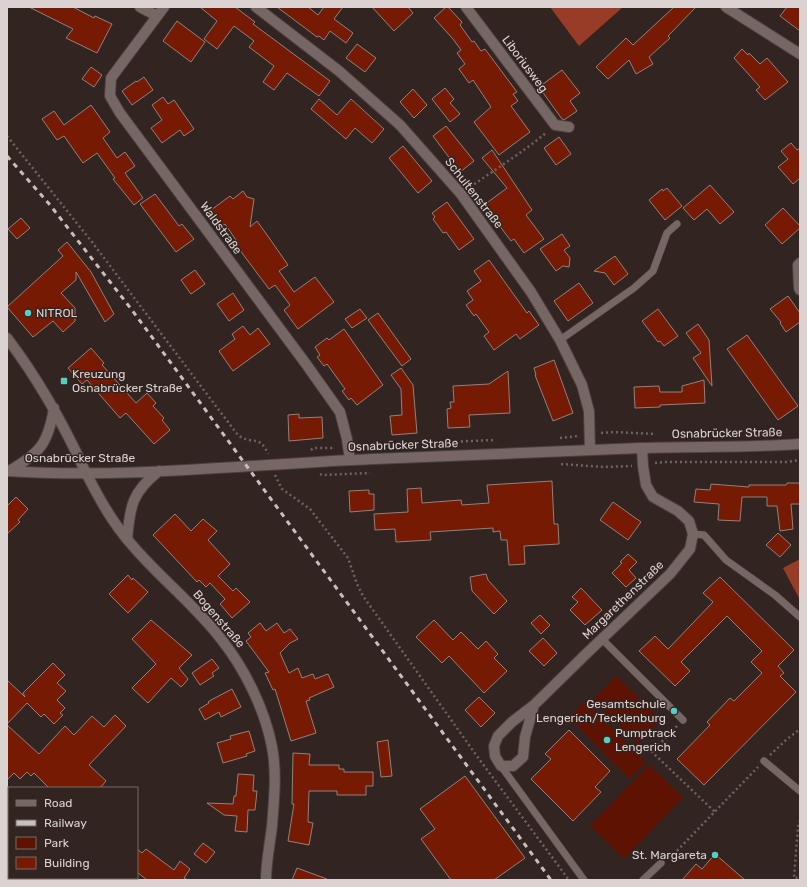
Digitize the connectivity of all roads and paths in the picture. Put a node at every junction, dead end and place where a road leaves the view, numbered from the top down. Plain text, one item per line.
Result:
1 (140, 7) edge
2 (164, 7) edge
3 (256, 7) edge
4 (466, 7) edge
5 (726, 7) edge
6 (157, 16) junction
7 (800, 54) edge
8 (555, 125) junction
9 (569, 127) dead end
10 (7, 136) edge
11 (461, 194) junction
12 (677, 224) dead end
13 (800, 262) edge
14 (800, 290) edge
15 (7, 338) edge
16 (560, 340) junction
17 (54, 408) junction
18 (800, 444) edge
19 (642, 448) junction
20 (590, 450) junction
21 (350, 460) junction
22 (800, 460) edge
23 (272, 464) junction
24 (554, 464) dead end
25 (643, 466) junction
26 (8, 471) edge
27 (159, 471) junction
28 (376, 472) dead end
29 (86, 473) junction
30 (322, 475) dead end
31 (693, 534) junction
32 (128, 539) junction
33 (800, 617) edge
34 (602, 639) junction
35 (534, 705) junction
36 (680, 722) joint
37 (800, 730) edge
38 (764, 762) junction
39 (501, 766) junction
40 (800, 791) edge
41 (715, 812) junction
42 (800, 820) edge
43 (660, 863) joint
44 (800, 878) edge
45 (266, 880) edge
46 (569, 880) edge
47 (584, 880) edge
48 (643, 880) edge

1 - 6 street
2 - 6 street, Waldstraße
3 - 11 street, Schultenstraße
4 - 8 street, Liboriusweg
5 - 7 street
6 - 21 street, Waldstraße
8 - 9 street
8 - 11 path
10 - 23 path
11 - 16 street, Schultenstraße
12 - 16 lane
13 - 14 street
15 - 17 street, Bogenstraße
16 - 20 street, Schultenstraße
17 - 26 street
17 - 29 street, Bogenstraße
18 - 19 street, Osnabrücker Straße
19 - 20 street, Osnabrücker Straße
19 - 25 street
20 - 21 street, Osnabrücker Straße
21 - 23 street, Osnabrücker Straße
22 - 25 path
23 - 27 street, Osnabrücker Straße
23 - 46 path
24 - 25 path
25 - 31 street
26 - 29 street, Osnabrücker Straße
27 - 29 street, Osnabrücker Straße
27 - 32 street
28 - 30 path
29 - 32 street, Bogenstraße
31 - 33 lane
31 - 34 street, Margarethenstraße
32 - 45 street, Bogenstraße
34 - 35 street, Margarethenstraße
34 - 36 lane
35 - 39 street
35 - 39 street, Margarethenstraße
36 - 41 path
37 - 38 path
38 - 40 lane
38 - 41 path
39 - 47 lane, Margarethenstraße
41 - 43 path
42 - 44 path
43 - 48 lane

